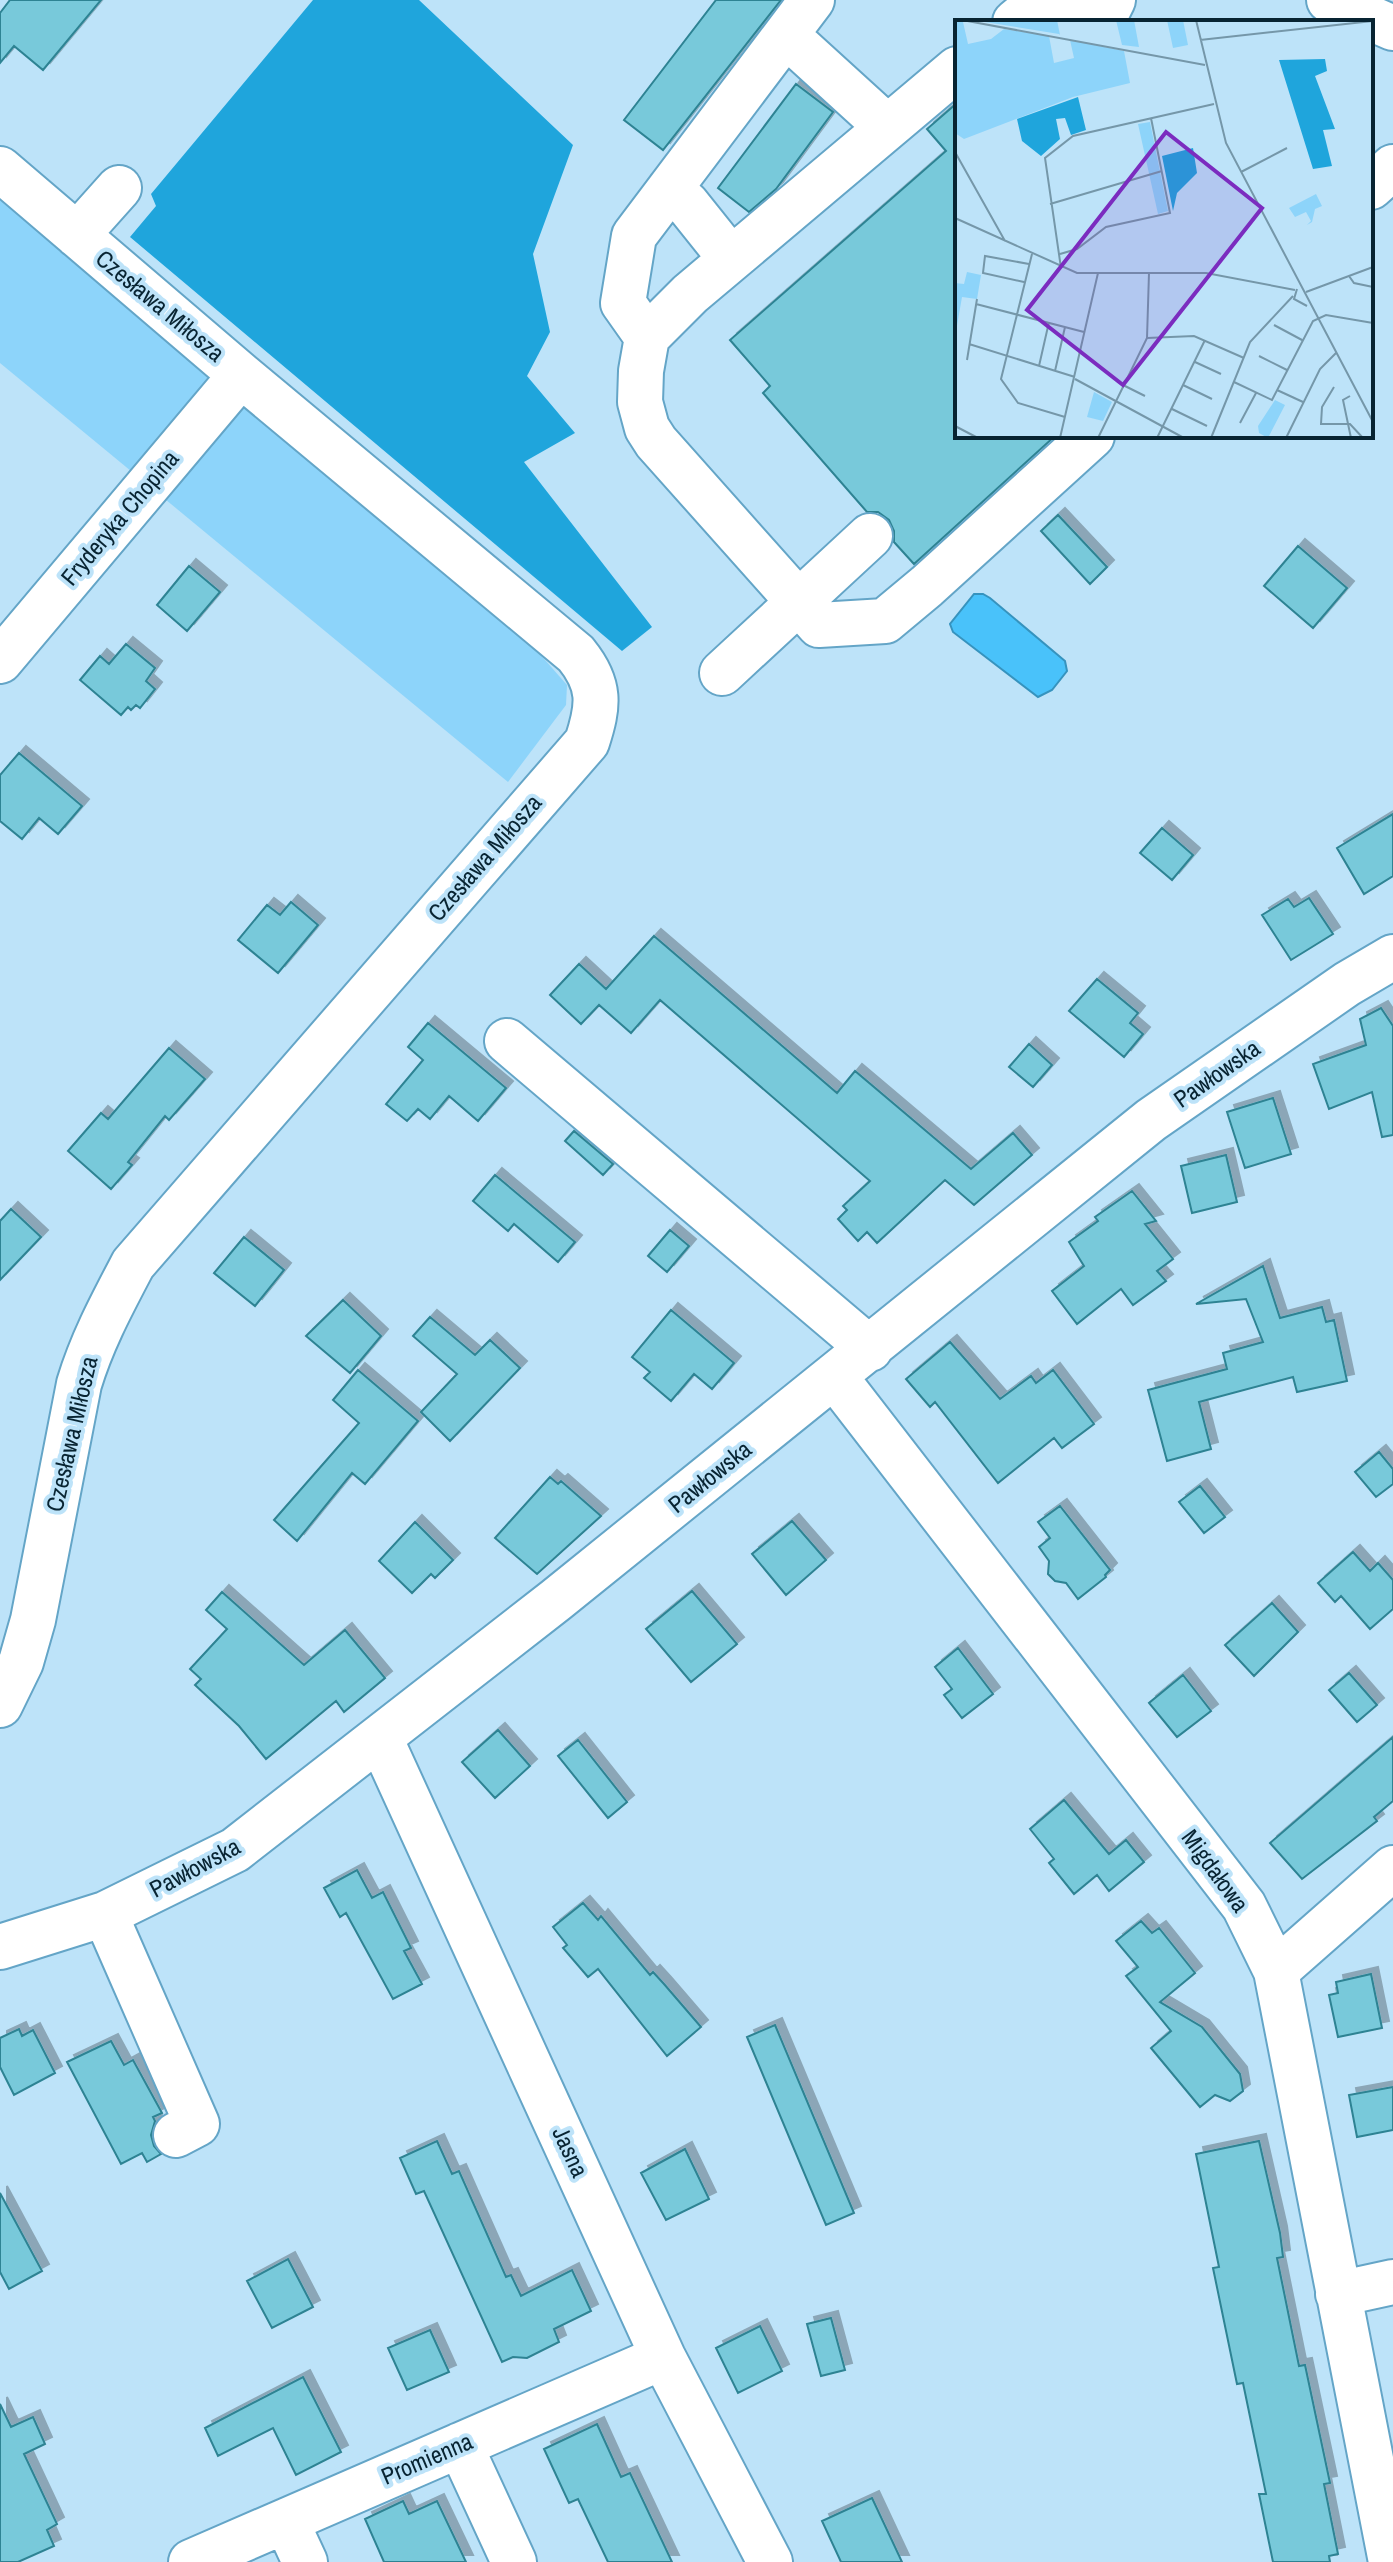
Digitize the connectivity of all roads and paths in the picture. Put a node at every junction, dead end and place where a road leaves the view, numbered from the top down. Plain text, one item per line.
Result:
1 (812, 0) edge
2 (1042, 0) edge
3 (1057, 0) edge
4 (1113, 0) edge
5 (1017, 20) edge
6 (1077, 20) edge
7 (1103, 20) edge
8 (786, 35) junction
9 (955, 71) edge
10 (887, 127) junction
11 (1393, 167) edge
12 (0, 169) edge
13 (1373, 185) edge
14 (119, 188) dead end
15 (670, 188) junction
16 (77, 235) junction
17 (731, 259) junction
18 (647, 337) junction
19 (241, 375) junction
20 (1090, 438) edge
21 (870, 536) dead end
22 (798, 602) junction
23 (0, 661) edge
24 (722, 673) dead end
25 (1393, 957) edge
26 (507, 1041) dead end
27 (870, 1349) junction
28 (835, 1377) junction
29 (0, 1705) edge
30 (380, 1738) junction
31 (1393, 1868) edge
32 (105, 1914) junction
33 (5, 1935) edge
34 (1276, 1971) junction
35 (176, 2135) dead end
36 (1393, 2282) edge
37 (1338, 2294) junction
38 (663, 2357) junction
39 (460, 2445) junction
40 (286, 2521) junction
41 (1392, 2561) edge
42 (191, 2562) edge
43 (305, 2562) edge
44 (514, 2562) edge
45 (770, 2562) edge

1 - 8 street
2 - 5 street
3 - 6 street
4 - 7 street
8 - 10 street
8 - 15 street
9 - 10 street
10 - 17 street
11 - 13 street
12 - 16 street, Czesława Miłosza
14 - 16 street
15 - 17 street
15 - 18 street
16 - 19 street, Czesława Miłosza
17 - 18 street
18 - 22 street
19 - 23 street, Fryderyka Chopina
19 - 29 street, Czesława Miłosza
20 - 22 street
21 - 22 street
22 - 24 street
25 - 27 street, Pawłowska
26 - 27 street
27 - 28 street, Pawłowska
28 - 30 street, Pawłowska
28 - 34 street, Migdałowa
30 - 32 street, Pawłowska
30 - 38 street, Jasna
31 - 34 street
32 - 33 street, Pawłowska
32 - 35 street
34 - 37 street, Migdałowa
36 - 37 street
37 - 41 street, Migdałowa
38 - 39 street, Promienna
38 - 45 street, Jasna
39 - 40 street, Promienna
39 - 44 street
40 - 42 street, Promienna
40 - 43 street

